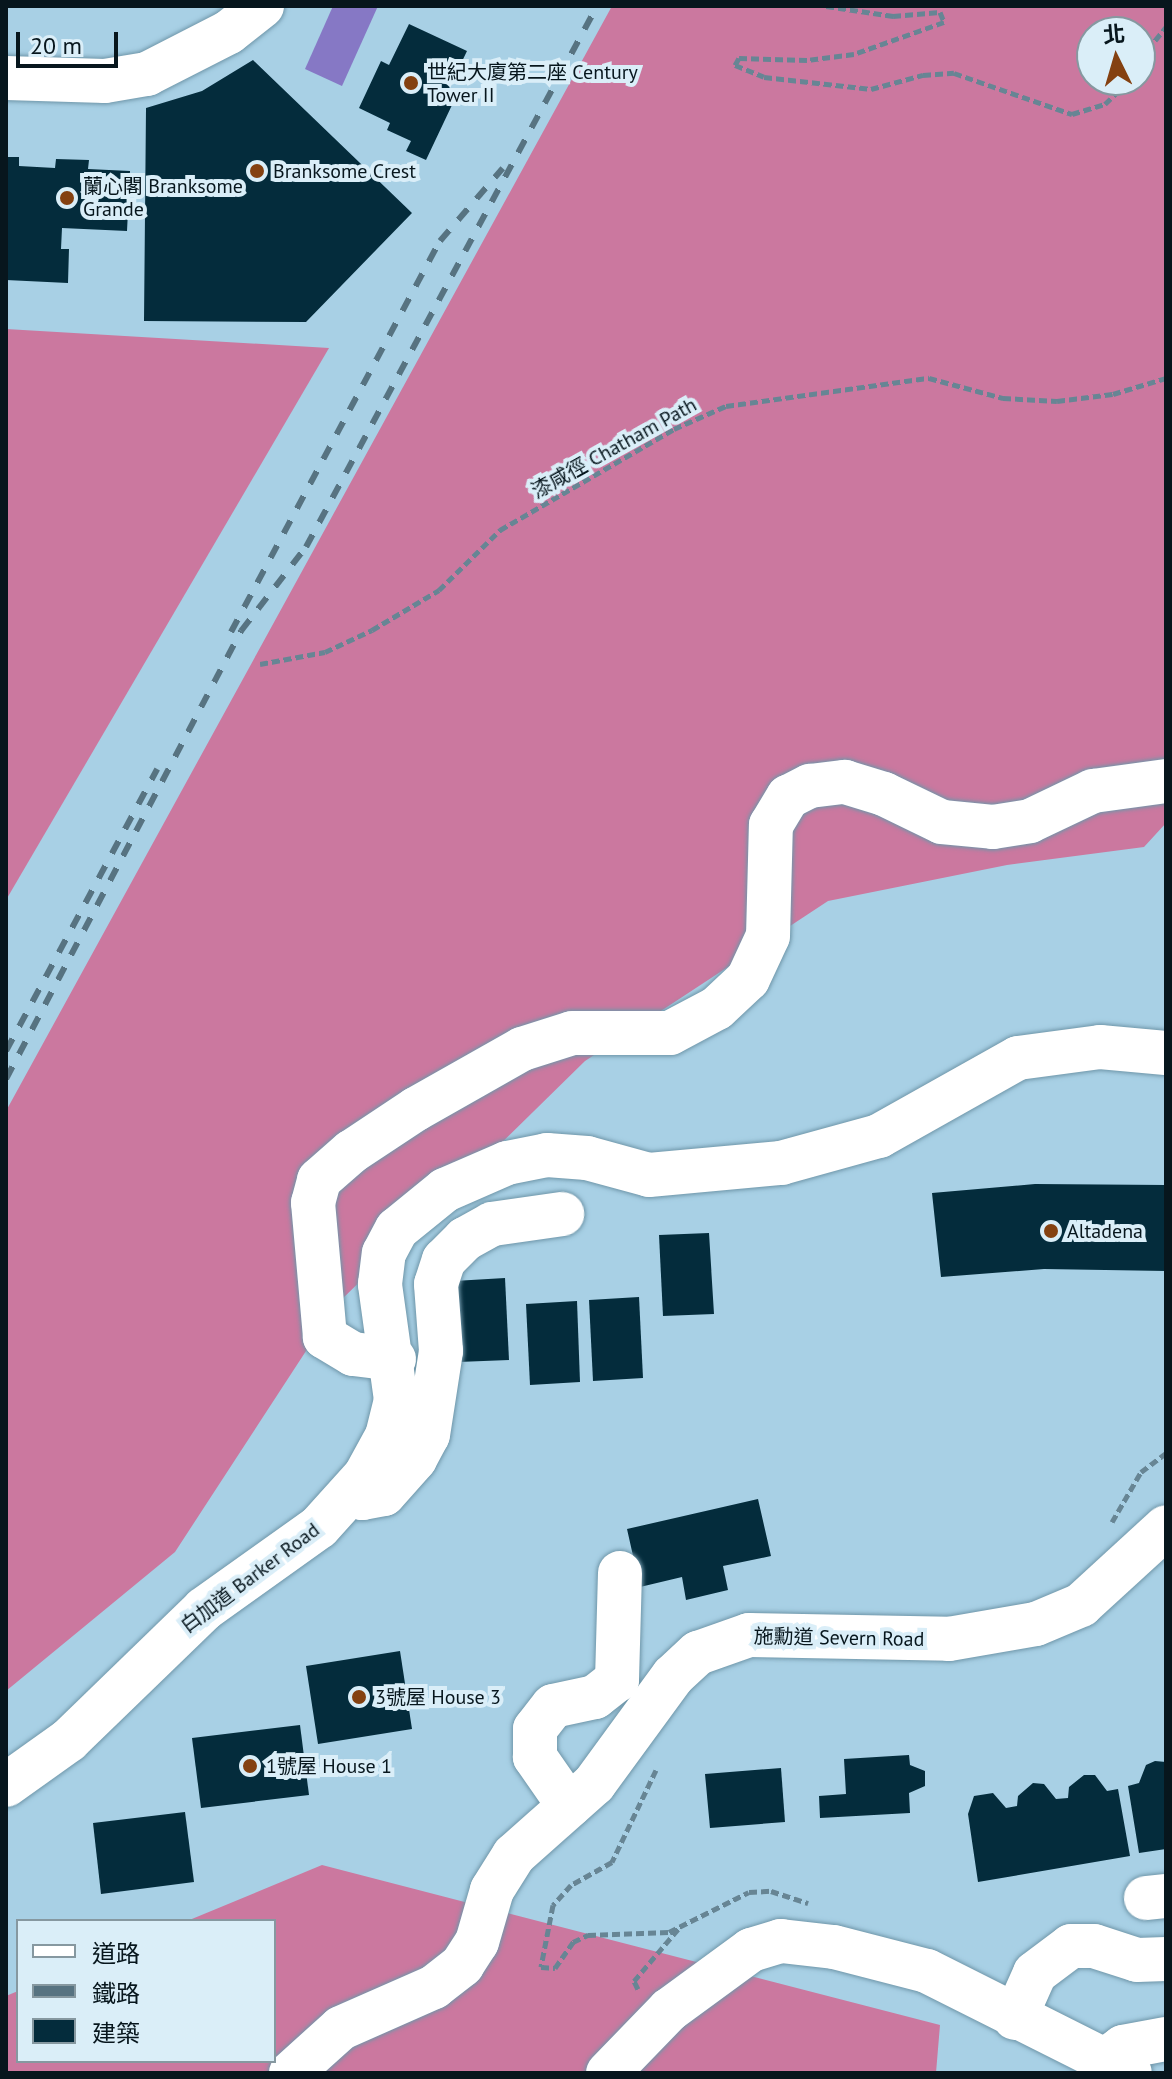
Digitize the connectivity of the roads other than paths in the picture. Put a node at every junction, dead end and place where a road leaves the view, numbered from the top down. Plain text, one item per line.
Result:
1 (262, 6) edge
2 (6, 78) edge
3 (1166, 781) edge
4 (1166, 1053) edge
5 (562, 1214) dead end
6 (394, 1359) junction
7 (351, 1494) junction
8 (1166, 1527) edge
9 (620, 1573) dead end
10 (6, 1785) edge
11 (569, 1806) junction
12 (1166, 1959) edge
13 (1015, 2018) junction
14 (1166, 2039) edge
15 (1117, 2067) edge
16 (291, 2073) edge
17 (608, 2073) edge

1 - 2 street
3 - 6 street
4 - 6 street, 白加道 Barker Road
5 - 7 street
6 - 7 street, 白加道 Barker Road
7 - 10 street, 白加道 Barker Road
8 - 11 street, 施勳道 Severn Road
9 - 11 street
11 - 16 street, 施勳道 Severn Road
12 - 13 street
13 - 15 street
13 - 17 street
14 - 15 street

